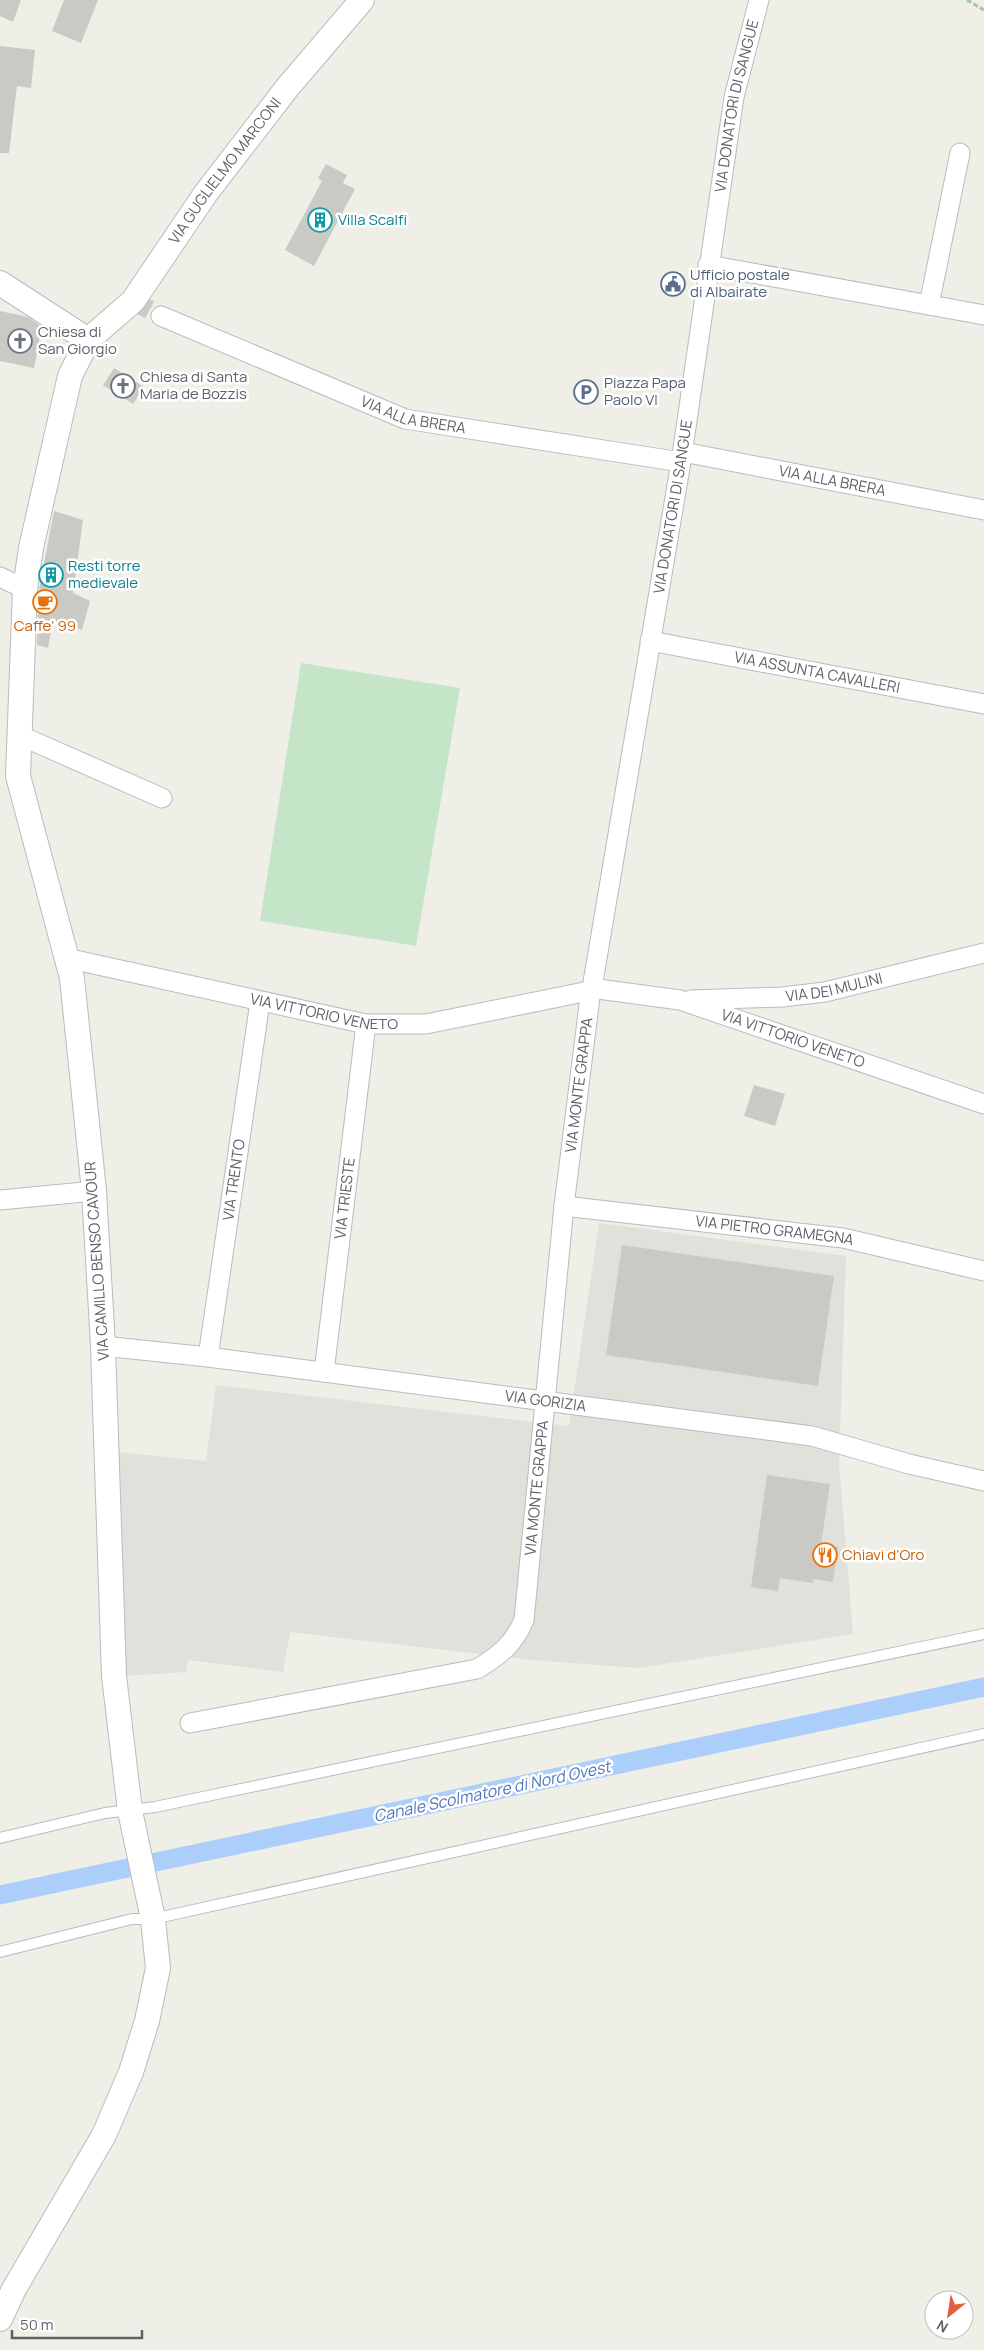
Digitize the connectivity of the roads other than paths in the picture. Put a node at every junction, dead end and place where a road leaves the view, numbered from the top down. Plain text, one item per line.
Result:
1 (362, 0) edge
2 (759, 0) edge
3 (960, 153) dead end
4 (708, 265) junction
5 (0, 283) edge
6 (929, 305) junction
7 (984, 315) edge
8 (162, 316) tunnel mouth
9 (88, 340) junction
10 (682, 457) junction
11 (984, 510) edge
12 (0, 577) edge
13 (25, 589) junction
14 (650, 641) junction
15 (984, 704) edge
16 (20, 734) junction
17 (162, 798) dead end
18 (984, 953) edge
19 (66, 958) junction
20 (591, 990) junction
21 (680, 1000) junction
22 (260, 1002) junction
23 (366, 1024) junction
24 (984, 1104) edge
25 (94, 1191) junction
26 (0, 1200) edge
27 (564, 1206) junction
28 (984, 1271) edge
29 (103, 1346) junction
30 (208, 1357) junction
31 (324, 1372) junction
32 (545, 1401) junction
33 (984, 1481) edge
34 (984, 1634) edge
35 (190, 1723) dead end
36 (984, 1734) edge
37 (130, 1810) junction
38 (0, 1838) edge
39 (152, 1912) junction
40 (0, 1952) edge
41 (0, 2319) edge

1 - 9 street, VIA GUGLIELMO MARCONI
2 - 4 street, VIA DONATORI DI SANGUE
3 - 6 street
4 - 6 street
4 - 10 street, VIA DONATORI DI SANGUE
5 - 9 street
6 - 7 street
8 - 10 street, VIA ALLA BRERA
9 - 13 street, VIA CAMILLO BENSO CAVOUR
10 - 11 street, VIA ALLA BRERA
10 - 14 street, VIA DONATORI DI SANGUE
12 - 13 street
13 - 16 street, VIA CAMILLO BENSO CAVOUR
14 - 15 street, VIA ASSUNTA CAVALLERI
14 - 20 street, VIA DONATORI DI SANGUE
16 - 17 street
16 - 19 street, VIA CAMILLO BENSO CAVOUR
18 - 21 street, VIA DEI MULINI
19 - 22 street, VIA VITTORIO VENETO
19 - 25 street, VIA CAMILLO BENSO CAVOUR
20 - 21 street, VIA VITTORIO VENETO
20 - 23 street, VIA VITTORIO VENETO
20 - 27 street, VIA MONTE GRAPPA
21 - 24 street, VIA VITTORIO VENETO
22 - 23 street, VIA VITTORIO VENETO
22 - 30 street, VIA TRENTO
23 - 31 street, VIA TRIESTE
25 - 26 street
25 - 29 street, VIA CAMILLO BENSO CAVOUR
27 - 28 street, VIA PIETRO GRAMEGNA
27 - 32 street, VIA MONTE GRAPPA
29 - 30 street, VIA GORIZIA
29 - 37 street, VIA CAMILLO BENSO CAVOUR
30 - 31 street, VIA GORIZIA
31 - 32 street, VIA GORIZIA
32 - 33 street, VIA GORIZIA
32 - 35 street, VIA MONTE GRAPPA
34 - 37 lane
36 - 39 lane
37 - 38 lane
37 - 39 street, VIA CAMILLO BENSO CAVOUR
39 - 40 lane
39 - 41 street, VIA CAMILLO BENSO CAVOUR

